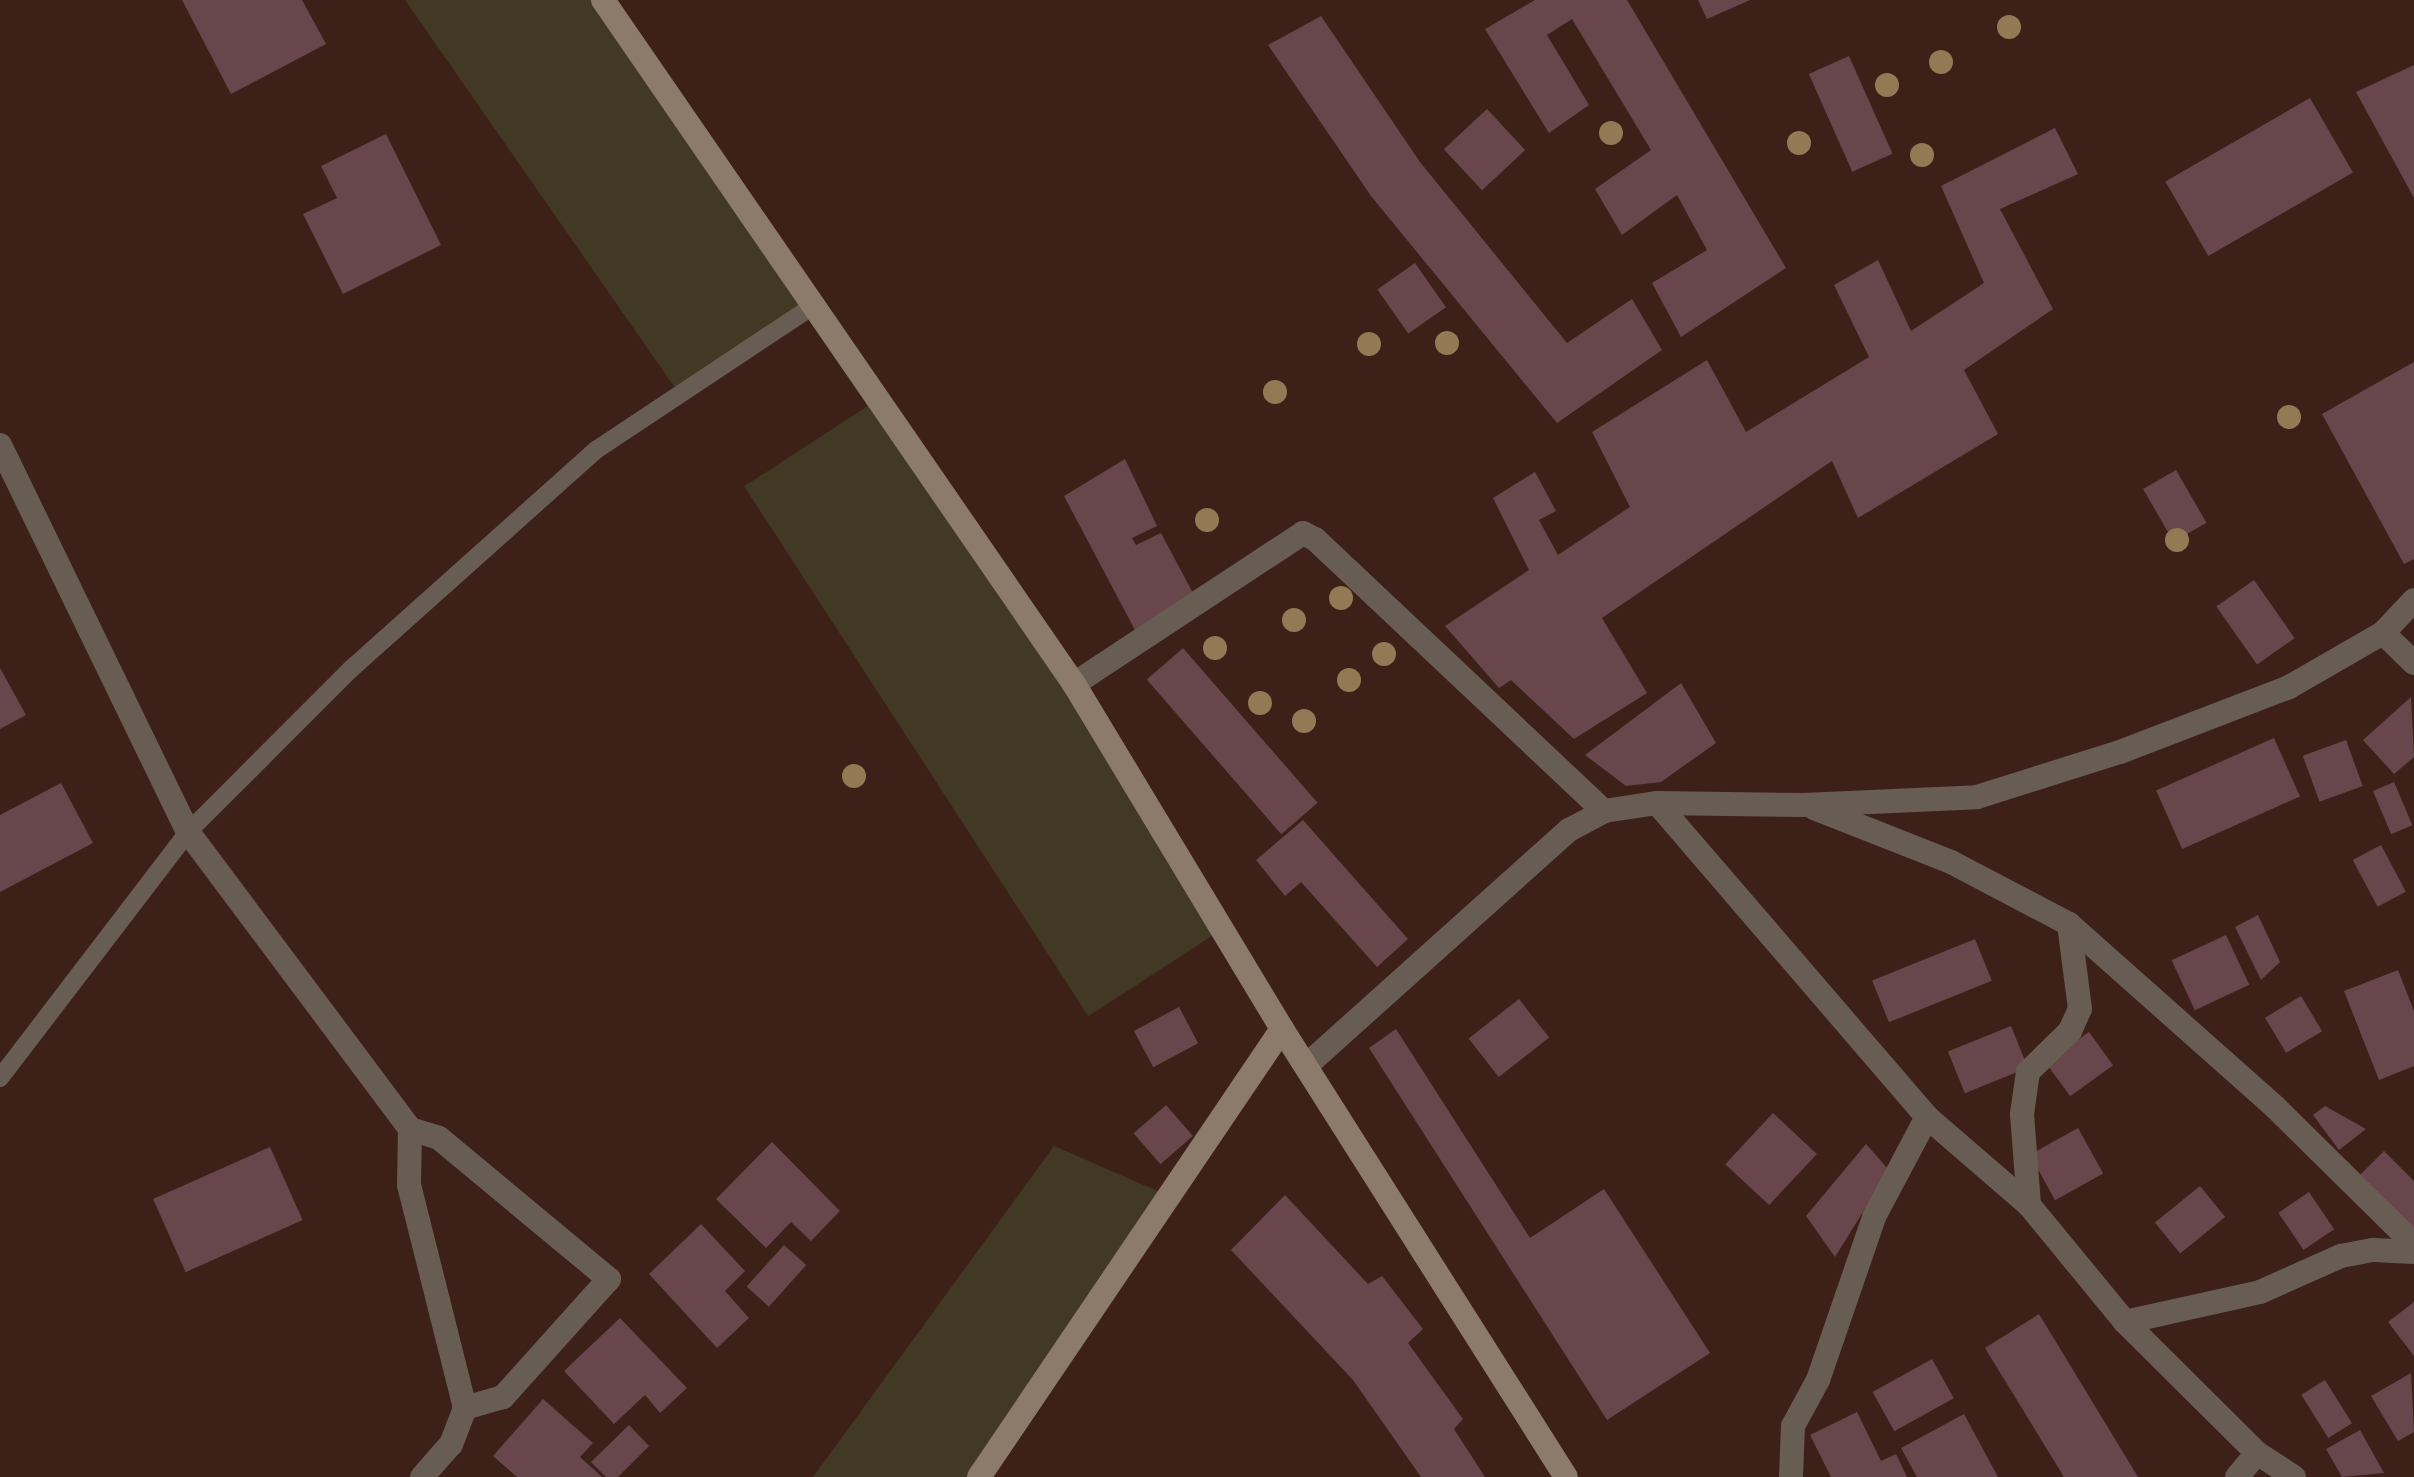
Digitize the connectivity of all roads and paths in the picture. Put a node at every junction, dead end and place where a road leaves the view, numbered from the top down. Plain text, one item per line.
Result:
1 (603, 0) edge
2 (816, 304) junction
3 (0, 445) edge
4 (2414, 600) edge
5 (2383, 633) junction
6 (2414, 663) edge
7 (1074, 684) junction
8 (1657, 803) junction
9 (1804, 805) junction
10 (1604, 811) junction
11 (188, 832) junction
12 (2069, 924) junction
13 (1282, 1029) junction
14 (1308, 1064) junction
15 (0, 1078) edge
16 (1927, 1117) junction
17 (410, 1129) junction
18 (2029, 1205) junction
19 (2414, 1244) edge
20 (2414, 1252) edge
21 (2125, 1322) junction
22 (465, 1408) junction
23 (2257, 1453) junction
24 (422, 1477) edge
25 (979, 1477) edge
26 (1566, 1477) edge
27 (1791, 1477) edge
28 (2237, 1477) edge
29 (2294, 1477) edge

1 - 2 street
2 - 7 street
2 - 11 lane
3 - 11 street
4 - 5 street
5 - 6 street
5 - 9 street
7 - 10 street
7 - 13 street
8 - 9 street
8 - 10 street
8 - 16 street
9 - 12 street
10 - 14 street
11 - 15 lane
11 - 17 street
12 - 18 street
12 - 19 street
13 - 14 street
13 - 25 street
14 - 26 street
16 - 18 street
16 - 27 street
17 - 22 street
17 - 22 street
18 - 21 street
20 - 21 street
21 - 23 street
22 - 24 street
23 - 28 street
23 - 29 street

